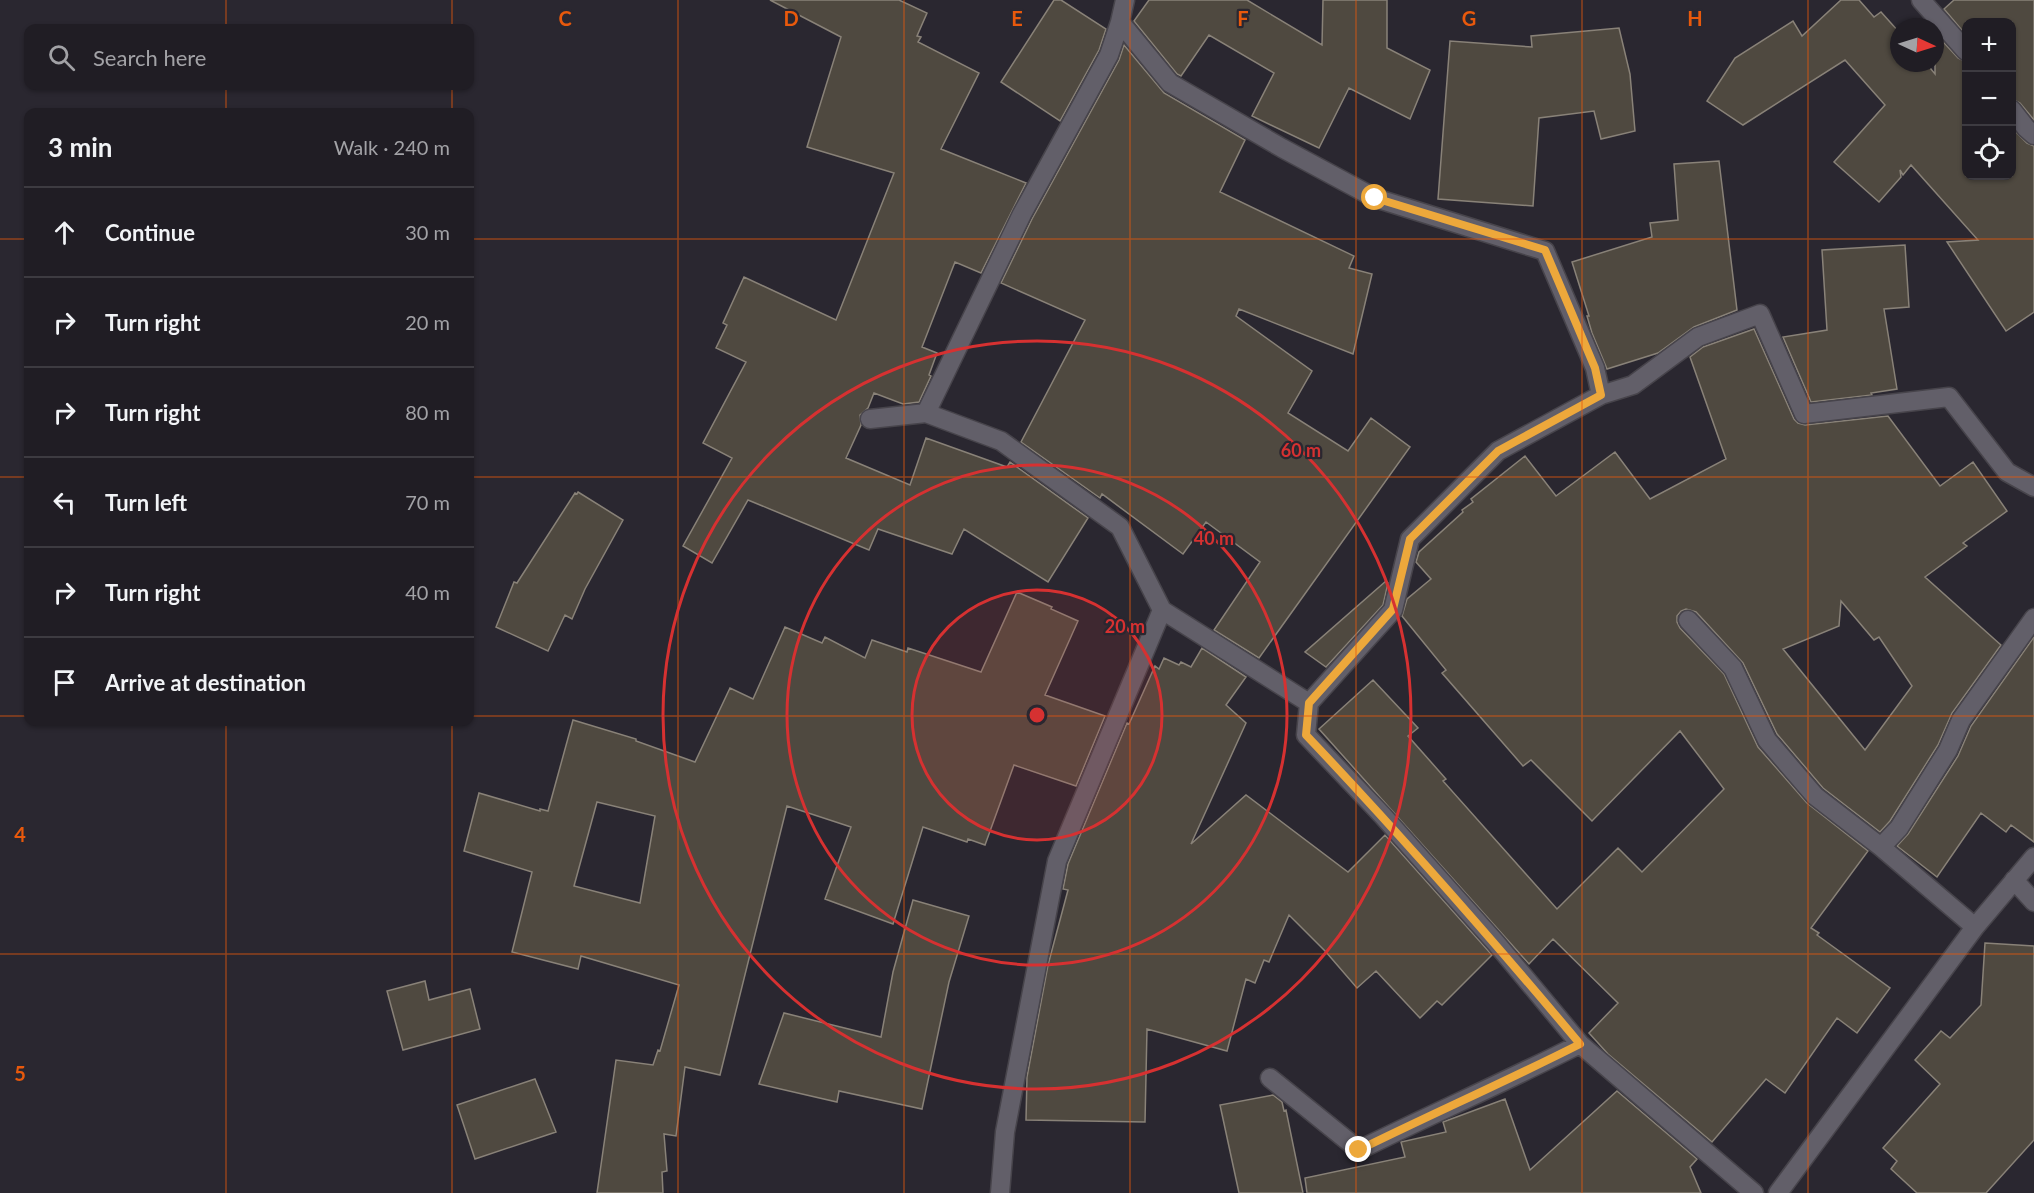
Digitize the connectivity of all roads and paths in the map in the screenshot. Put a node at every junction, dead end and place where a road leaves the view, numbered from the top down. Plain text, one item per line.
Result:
1 (1125, 0) edge
2 (1921, 0) edge
3 (1119, 22) junction
4 (1962, 46) edge
5 (2016, 115) edge
6 (2034, 135) edge
7 (1601, 395) junction
8 (926, 413) junction
9 (870, 419) dead end
10 (2034, 487) edge
11 (1162, 610) junction
12 (2034, 618) edge
13 (1688, 620) dead end
14 (1309, 703) junction
15 (1881, 847) junction
16 (2034, 857) edge
17 (2014, 880) junction
18 (2034, 902) edge
19 (1975, 927) junction
20 (1580, 1044) junction
21 (1270, 1078) dead end
22 (1000, 1193) edge
23 (1754, 1193) edge
24 (1778, 1193) edge

1 - 3 street
2 - 4 street
3 - 7 street
3 - 8 street
5 - 6 street
7 - 10 street
7 - 14 street
8 - 9 street
8 - 11 street
11 - 14 street
11 - 22 street
12 - 15 street
13 - 15 street
14 - 20 street
15 - 19 street
16 - 17 street
17 - 18 street
17 - 19 street
19 - 24 street
20 - 21 street
20 - 23 street

